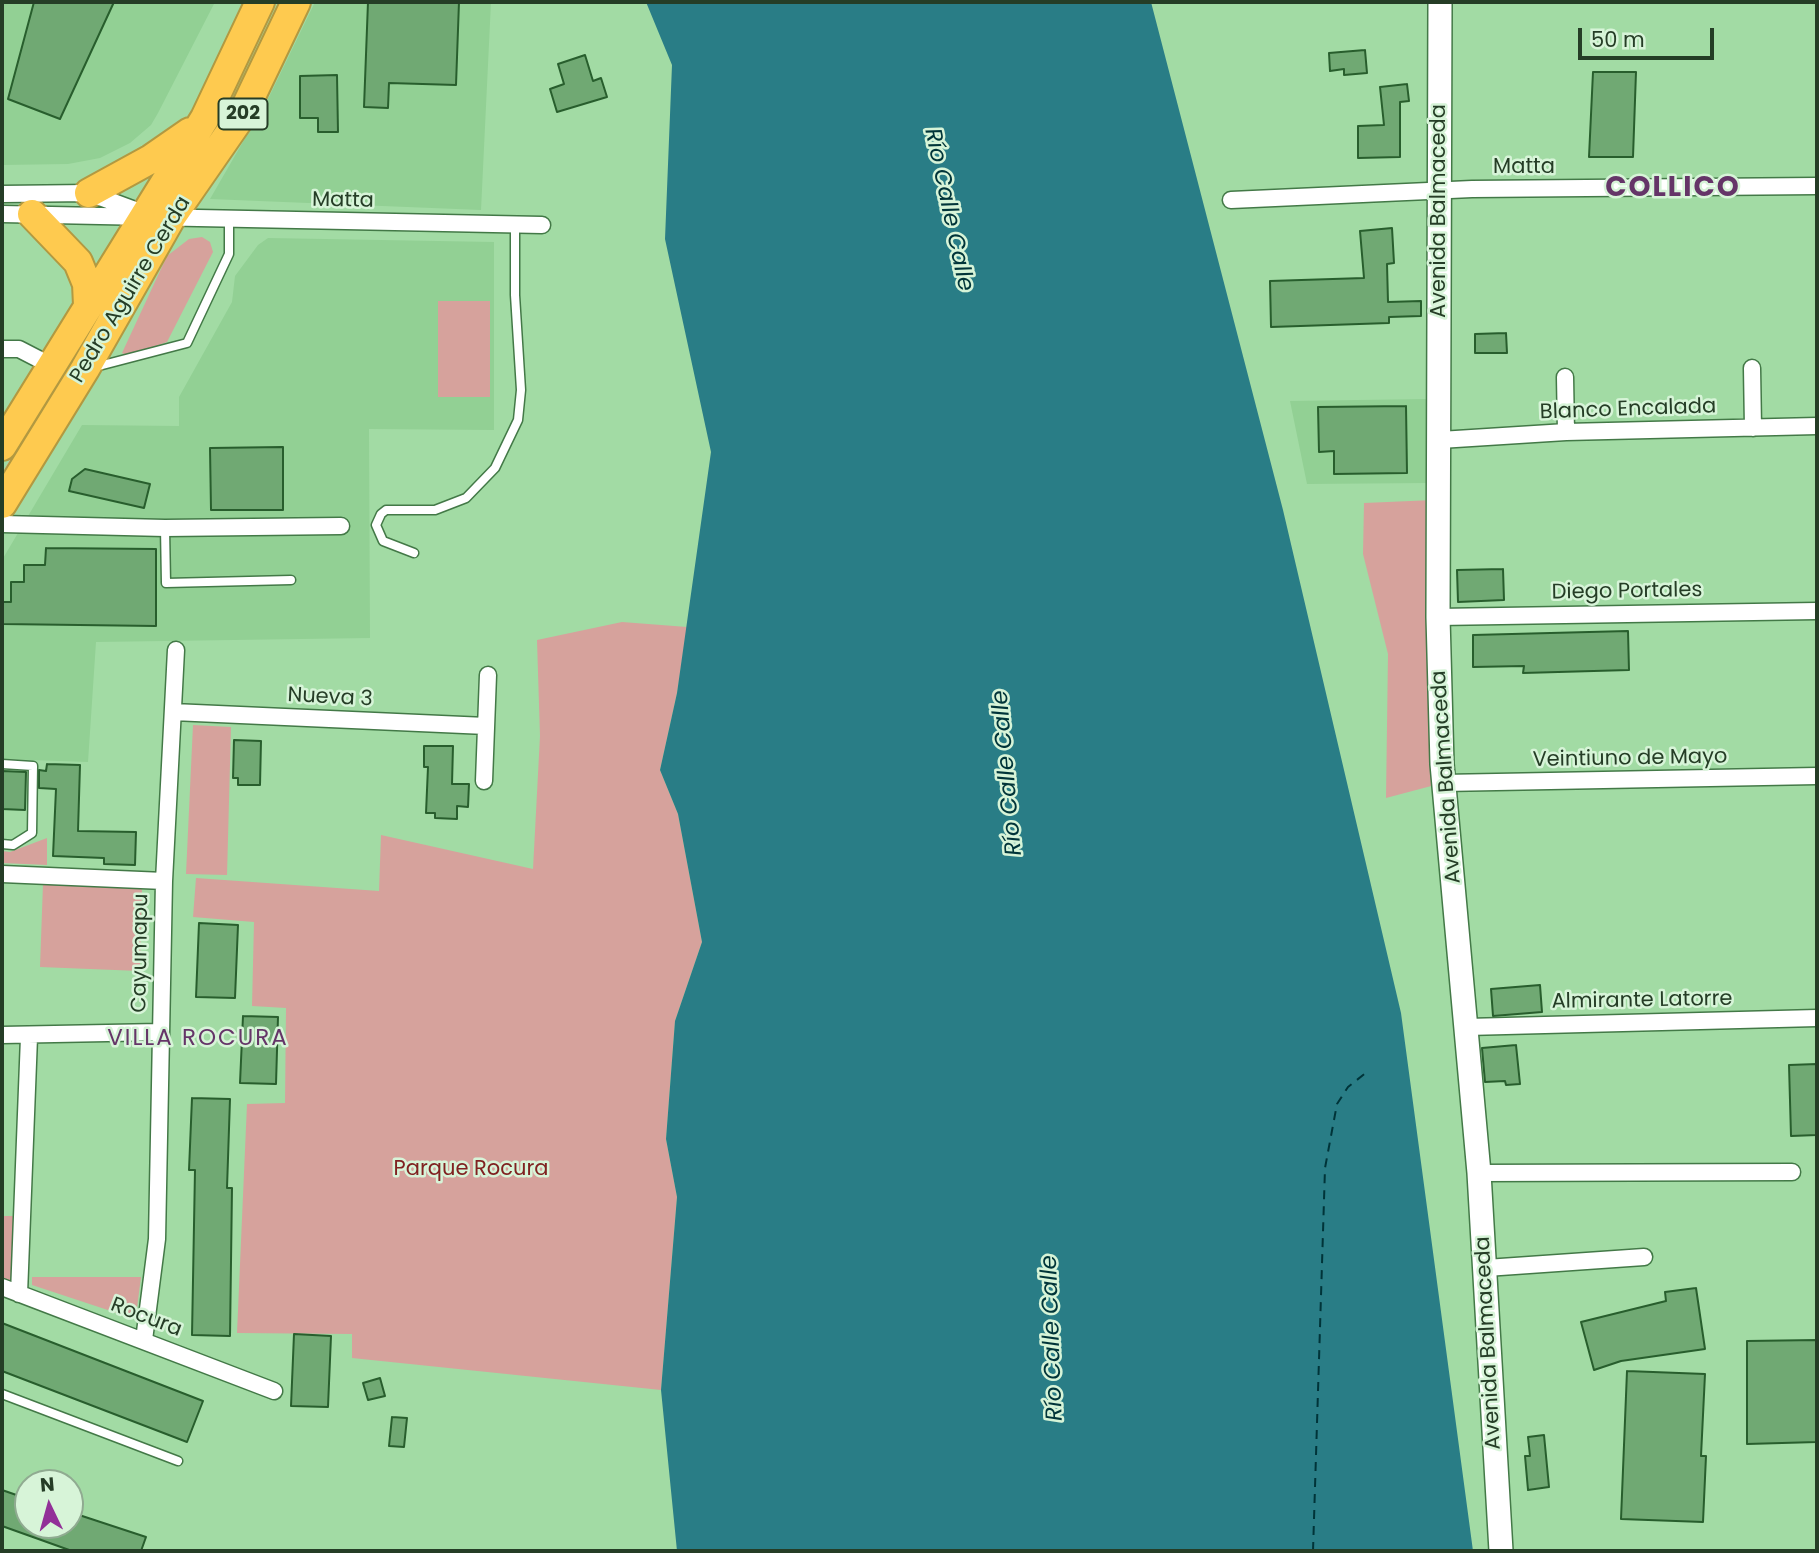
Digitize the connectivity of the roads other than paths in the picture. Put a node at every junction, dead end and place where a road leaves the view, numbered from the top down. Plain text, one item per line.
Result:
1 (260, 2) edge
2 (296, 2) edge
3 (1440, 2) edge
4 (205, 118) junction
5 (1817, 186) edge
6 (1440, 190) junction
7 (89, 193) junction
8 (2, 194) edge
9 (1231, 200) dead end
10 (2, 214) edge
11 (32, 214) junction
12 (158, 215) junction
13 (229, 220) junction
14 (515, 224) junction
15 (542, 225) dead end
16 (88, 305) junction
17 (2, 349) edge
18 (50, 365) junction
19 (1752, 368) dead end
20 (85, 369) junction
21 (1565, 377) dead end
22 (1817, 426) edge
23 (1753, 428) junction
24 (1566, 432) junction
25 (1440, 440) junction
26 (2, 446) edge
27 (2, 504) edge
28 (2, 524) edge
29 (341, 526) dead end
30 (165, 528) junction
31 (414, 553) dead end
32 (292, 580) dead end
33 (1817, 611) edge
34 (1437, 617) junction
35 (176, 650) dead end
36 (488, 675) dead end
37 (173, 712) junction
38 (486, 726) junction
39 (2, 764) edge
40 (1817, 776) edge
41 (484, 781) dead end
42 (1443, 783) junction
43 (2, 844) edge
44 (2, 874) edge
45 (164, 881) junction
46 (1817, 1018) edge
47 (1467, 1027) junction
48 (160, 1032) junction
49 (2, 1035) edge
50 (29, 1037) junction
51 (1792, 1172) dead end
52 (1479, 1173) junction
53 (1644, 1257) dead end
54 (1486, 1268) junction
55 (2, 1287) edge
56 (19, 1294) junction
57 (144, 1339) junction
58 (274, 1391) dead end
59 (2, 1394) edge
60 (178, 1461) dead end
61 (1501, 1551) edge

1 - 4 highway, Pedro Aguirre Cerda / 202
2 - 12 highway, Pedro Aguirre Cerda / 202
3 - 6 main road, Avenida Balmaceda
4 - 7 highway
4 - 12 highway, Pedro Aguirre Cerda / 202
5 - 6 street, Matta
6 - 9 street, Matta
6 - 25 main road, Avenida Balmaceda
7 - 8 street, Matta
7 - 12 street, Matta
10 - 11 street, Matta
11 - 12 street, Matta
11 - 16 highway
12 - 13 street, Matta
12 - 16 highway, Pedro Aguirre Cerda / 202
12 - 20 highway, Pedro Aguirre Cerda / 202
13 - 14 street, Matta
13 - 20 lane
14 - 15 street, Matta
14 - 31 lane
16 - 18 highway, Pedro Aguirre Cerda / 202
17 - 18 street
18 - 26 highway, Pedro Aguirre Cerda / 202
19 - 23 street
20 - 27 highway, Pedro Aguirre Cerda / 202
21 - 24 street
22 - 23 street, Blanco Encalada
23 - 24 street, Blanco Encalada
24 - 25 street, Blanco Encalada
25 - 34 main road, Avenida Balmaceda
28 - 30 street
29 - 30 street
30 - 32 lane
33 - 34 street, Diego Portales
34 - 42 main road, Avenida Balmaceda
35 - 37 street, Cayumapu
36 - 38 street
37 - 38 street, Nueva 3
37 - 45 street, Cayumapu
38 - 41 street
39 - 43 lane
40 - 42 street, Veintiuno de Mayo
42 - 47 main road, Avenida Balmaceda
44 - 45 street
45 - 48 street, Cayumapu
46 - 47 street, Almirante Latorre
47 - 52 main road, Avenida Balmaceda
48 - 50 street
48 - 57 street, Cayumapu
49 - 50 street
50 - 56 street
51 - 52 street
52 - 54 main road, Avenida Balmaceda
53 - 54 street
54 - 61 main road, Avenida Balmaceda
55 - 56 street, Rocura
56 - 57 street, Rocura
57 - 58 street, Rocura
59 - 60 lane

